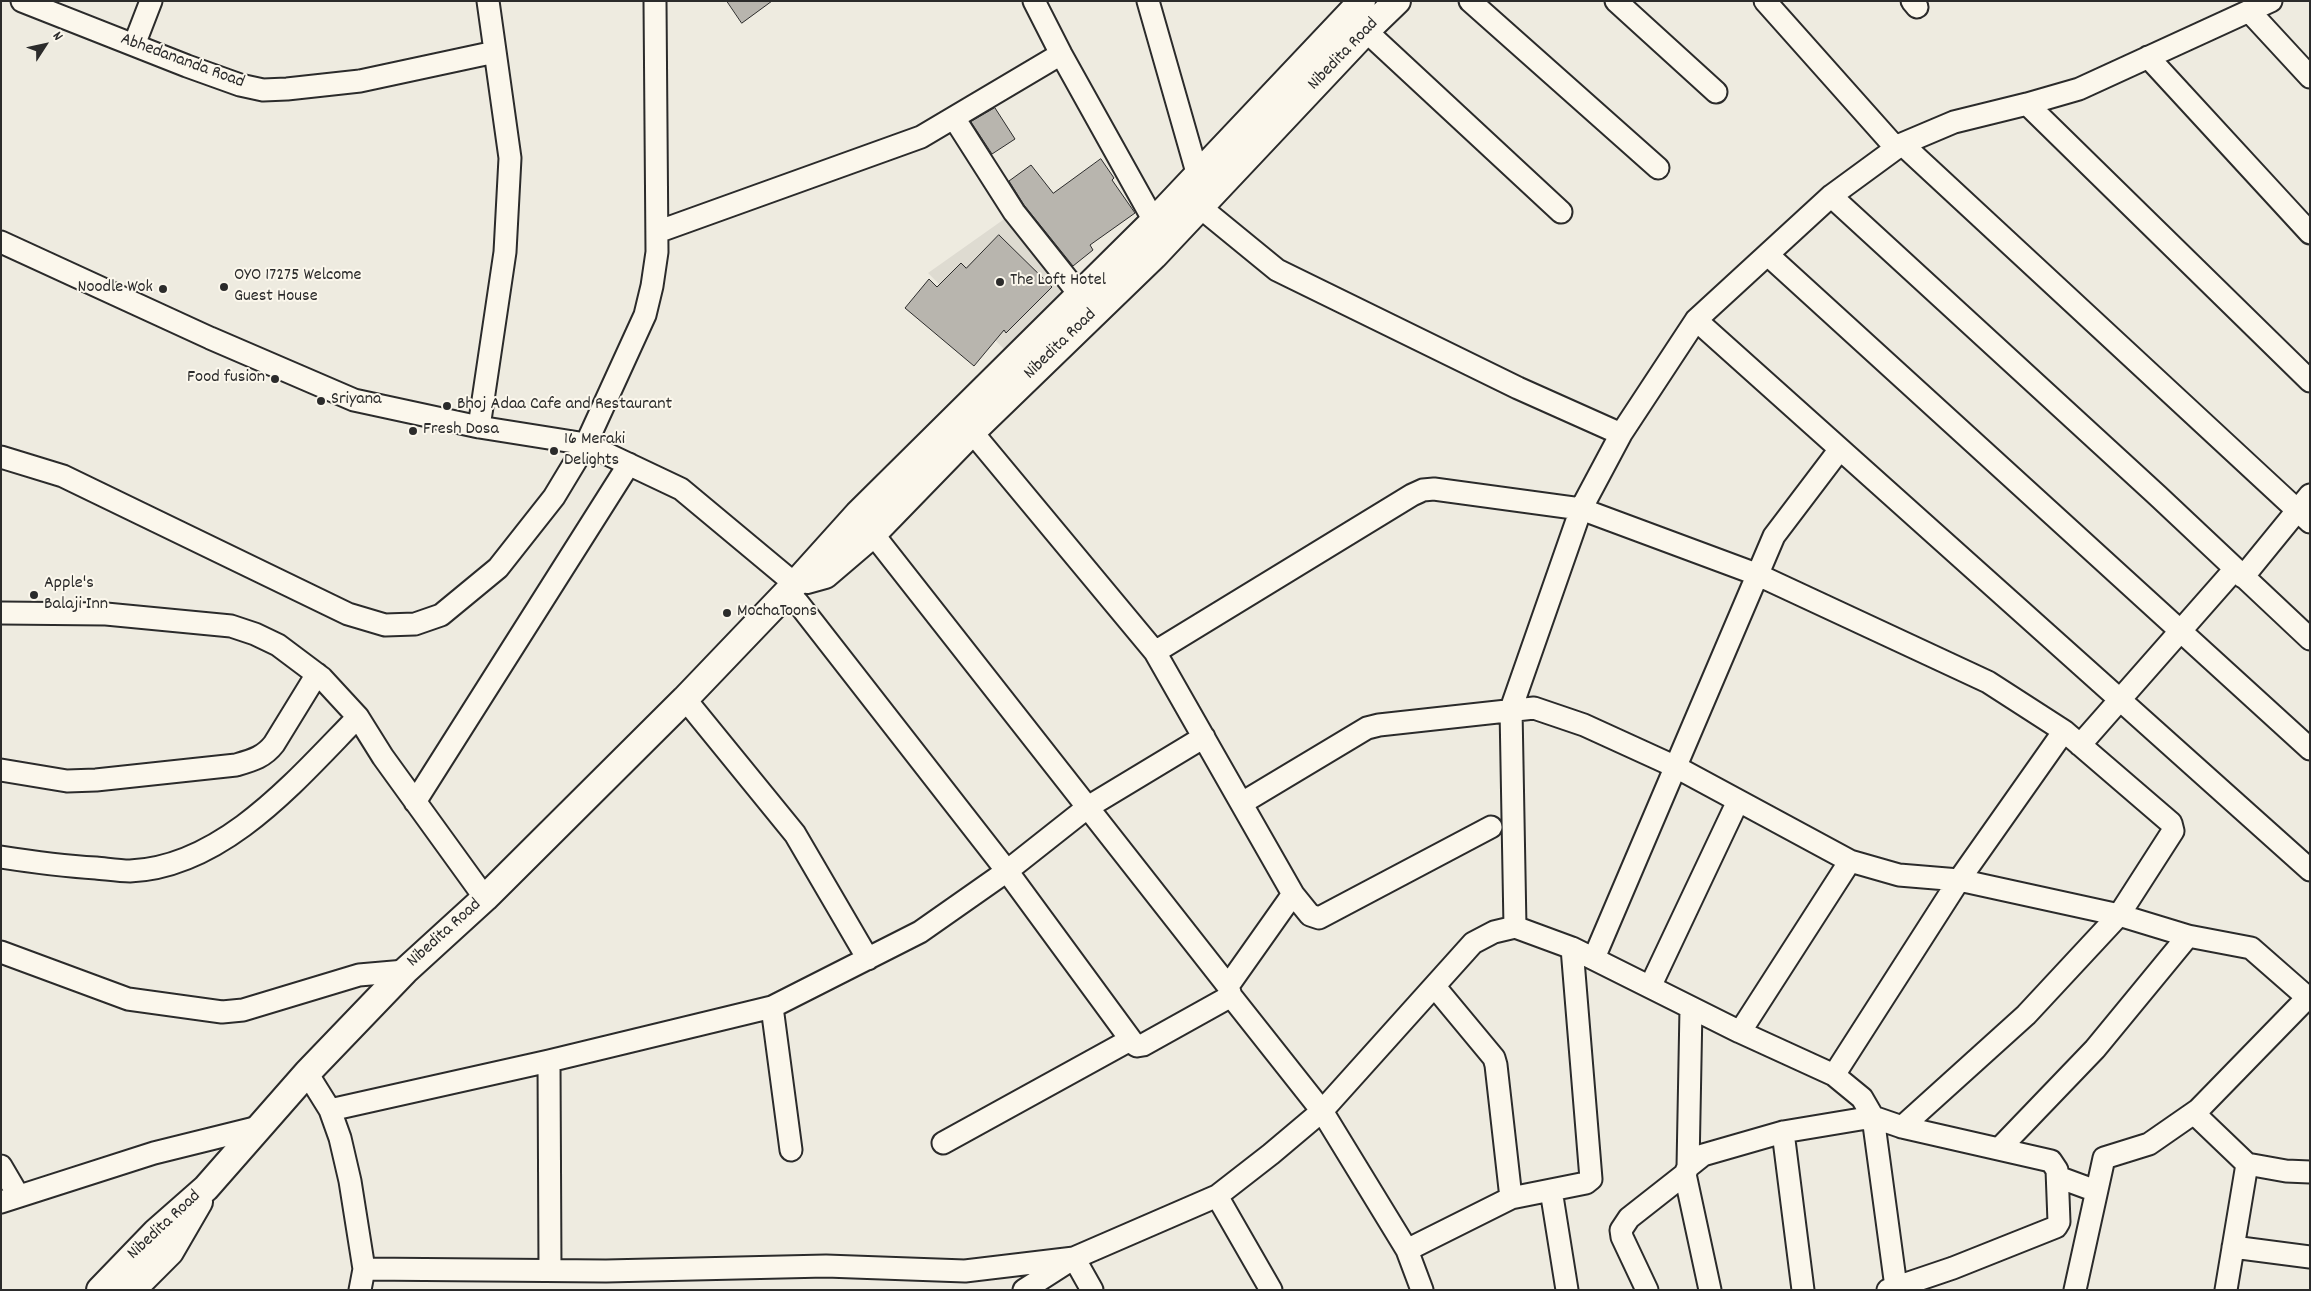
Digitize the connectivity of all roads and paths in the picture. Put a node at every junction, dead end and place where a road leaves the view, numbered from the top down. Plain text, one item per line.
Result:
1 (22, 1) edge
2 (151, 1) edge
3 (488, 1) edge
4 (655, 1) edge
5 (1148, 1) edge
6 (1397, 1) edge
7 (1470, 1) edge
8 (1616, 1) edge
9 (1765, 1) edge
10 (1035, 2) edge
11 (2256, 6) edge
12 (1354, 12) edge
13 (134, 45) junction
14 (496, 52) junction
15 (1061, 54) junction
16 (2148, 57) junction
17 (2310, 77) edge
18 (1716, 92) dead end
19 (2027, 104) junction
20 (954, 118) junction
21 (1899, 146) junction
22 (1658, 168) dead end
23 (1198, 176) junction
24 (1831, 196) junction
25 (1200, 207) junction
26 (1561, 212) dead end
27 (1154, 221) junction
28 (657, 232) junction
29 (2310, 233) edge
30 (1, 242) edge
31 (1768, 254) junction
32 (1080, 295) junction
33 (1696, 320) junction
34 (2310, 381) edge
35 (479, 428) junction
36 (972, 432) junction
37 (1621, 434) junction
38 (586, 444) junction
39 (1840, 449) junction
40 (1, 457) edge
41 (629, 464) junction
42 (1581, 509) junction
43 (2306, 509) edge
44 (874, 534) junction
45 (2239, 573) junction
46 (1756, 574) junction
47 (791, 588) junction
48 (1, 613) edge
49 (2179, 631) junction
50 (2310, 640) edge
51 (1155, 652) junction
52 (317, 674) junction
53 (685, 699) junction
54 (2119, 699) junction
55 (1511, 709) junction
56 (358, 717) junction
57 (2064, 731) junction
58 (1204, 737) junction
59 (2080, 744) junction
60 (2310, 749) edge
61 (1676, 767) junction
62 (1, 770) edge
63 (1738, 801) junction
64 (415, 802) junction
65 (1242, 803) junction
66 (1088, 806) junction
67 (1491, 826) dead end
68 (1, 857) edge
69 (1850, 860) junction
70 (2310, 870) edge
71 (1007, 871) junction
72 (1959, 880) junction
73 (1292, 894) junction
74 (486, 898) junction
75 (2118, 915) junction
76 (1516, 927) junction
77 (2188, 936) junction
78 (1572, 948) junction
79 (1, 952) edge
80 (1594, 958) junction
81 (868, 959) junction
82 (405, 971) junction
83 (1435, 987) junction
84 (1650, 987) junction
85 (1230, 991) junction
86 (2308, 996) edge
87 (772, 1007) junction
88 (1691, 1008) junction
89 (1740, 1032) junction
90 (1130, 1040) junction
91 (549, 1062) junction
92 (307, 1073) junction
93 (1834, 1075) junction
94 (330, 1110) junction
95 (2198, 1110) junction
96 (1322, 1111) junction
97 (1873, 1117) junction
98 (1902, 1126) junction
99 (259, 1127) junction
100 (1783, 1132) junction
101 (943, 1143) dead end
102 (1999, 1149) junction
103 (791, 1150) dead end
104 (2247, 1164) junction
105 (1, 1166) edge
106 (1686, 1170) junction
107 (2310, 1172) edge
108 (2058, 1177) junction
109 (206, 1188) junction
110 (1551, 1190) junction
111 (2096, 1191) junction
112 (1217, 1196) junction
113 (9, 1198) edge
114 (1511, 1198) junction
115 (2233, 1247) junction
116 (1408, 1250) junction
117 (2310, 1257) edge
118 (1074, 1258) junction
119 (550, 1270) junction
120 (362, 1280) edge
121 (608, 1280) edge
122 (1892, 1288) edge
123 (100, 1290) edge
124 (132, 1290) edge
125 (1024, 1290) edge
126 (1092, 1290) edge
127 (1271, 1290) edge
128 (1422, 1290) edge
129 (1567, 1290) edge
130 (1647, 1290) edge
131 (1710, 1290) edge
132 (1802, 1290) edge
133 (2075, 1290) edge
134 (2226, 1290) edge

1 - 13 street, Abhedananda Road
2 - 13 street
3 - 14 street
4 - 28 street
5 - 23 street
6 - 12 street, Nibedita Road
7 - 22 street
8 - 18 street
9 - 21 street
10 - 15 street
11 - 16 street
11 - 17 street
12 - 23 street, Nibedita Road
12 - 25 street, Nibedita Road
12 - 26 street
13 - 14 street, Abhedananda Road
14 - 35 street
15 - 20 street
15 - 27 street
16 - 19 street
16 - 29 street
19 - 21 street
19 - 34 street
20 - 28 street
20 - 32 street
21 - 24 street
21 - 43 street
23 - 27 street, Nibedita Road
24 - 31 street
24 - 45 street
25 - 36 street, Nibedita Road
25 - 37 street
27 - 32 street, Nibedita Road
28 - 38 street
30 - 35 street
31 - 33 street
31 - 49 street
32 - 47 street, Nibedita Road
33 - 37 street
33 - 39 street
35 - 38 street
36 - 44 street, Nibedita Road
36 - 51 street
37 - 42 street
38 - 40 street
38 - 41 street
39 - 46 street
39 - 54 street
41 - 47 street
41 - 64 street
42 - 46 street
42 - 51 street
42 - 55 street
43 - 45 street
44 - 47 street, Nibedita Road
44 - 66 street
45 - 49 street
45 - 50 street
46 - 57 street
46 - 61 street
47 - 53 street, Nibedita Road
47 - 71 street
48 - 52 street
49 - 54 street
49 - 60 street
51 - 58 street
52 - 56 street
52 - 62 street
53 - 74 street, Nibedita Road
53 - 81 street
54 - 59 street
54 - 70 street
55 - 61 street
55 - 65 street
55 - 76 street
56 - 64 street
56 - 68 street
57 - 59 street
57 - 72 street
58 - 65 street
58 - 66 street
59 - 75 street
61 - 63 street
61 - 80 street
63 - 69 street
63 - 84 street
64 - 74 street
65 - 73 street
66 - 71 street
66 - 85 street
67 - 73 street
69 - 72 street
69 - 89 street
71 - 81 street
71 - 90 street
72 - 75 street
72 - 93 street
73 - 85 street
74 - 82 street, Nibedita Road
75 - 77 street
75 - 98 street
76 - 78 street
76 - 83 street
77 - 86 street
77 - 102 street
78 - 80 street
78 - 110 street
79 - 82 street
80 - 84 street
81 - 87 street
82 - 92 street, Nibedita Road
83 - 96 street
83 - 114 street
84 - 88 street
85 - 90 street
85 - 96 street
86 - 95 street
87 - 91 street
87 - 103 street
88 - 89 street
88 - 106 street
89 - 93 street
90 - 101 street
91 - 94 street
91 - 119 street
92 - 94 street
92 - 99 street, Nibedita Road
93 - 97 street
94 - 120 street
95 - 104 street
95 - 111 street
96 - 112 street
96 - 116 street
97 - 98 street
97 - 100 street
97 - 122 street
98 - 102 street
99 - 109 street, Nibedita Road
99 - 113 street
100 - 106 street
100 - 132 street
102 - 108 street
104 - 107 street
104 - 115 street
105 - 113 street
106 - 130 street
106 - 131 street
108 - 111 street
108 - 122 street
109 - 123 street, Nibedita Road
109 - 124 street
110 - 114 street
110 - 129 street
111 - 133 street
112 - 118 street
112 - 127 street
114 - 116 street
115 - 117 street
115 - 134 street
116 - 128 street
118 - 121 street
118 - 125 street
118 - 126 street
119 - 120 street
119 - 121 street

